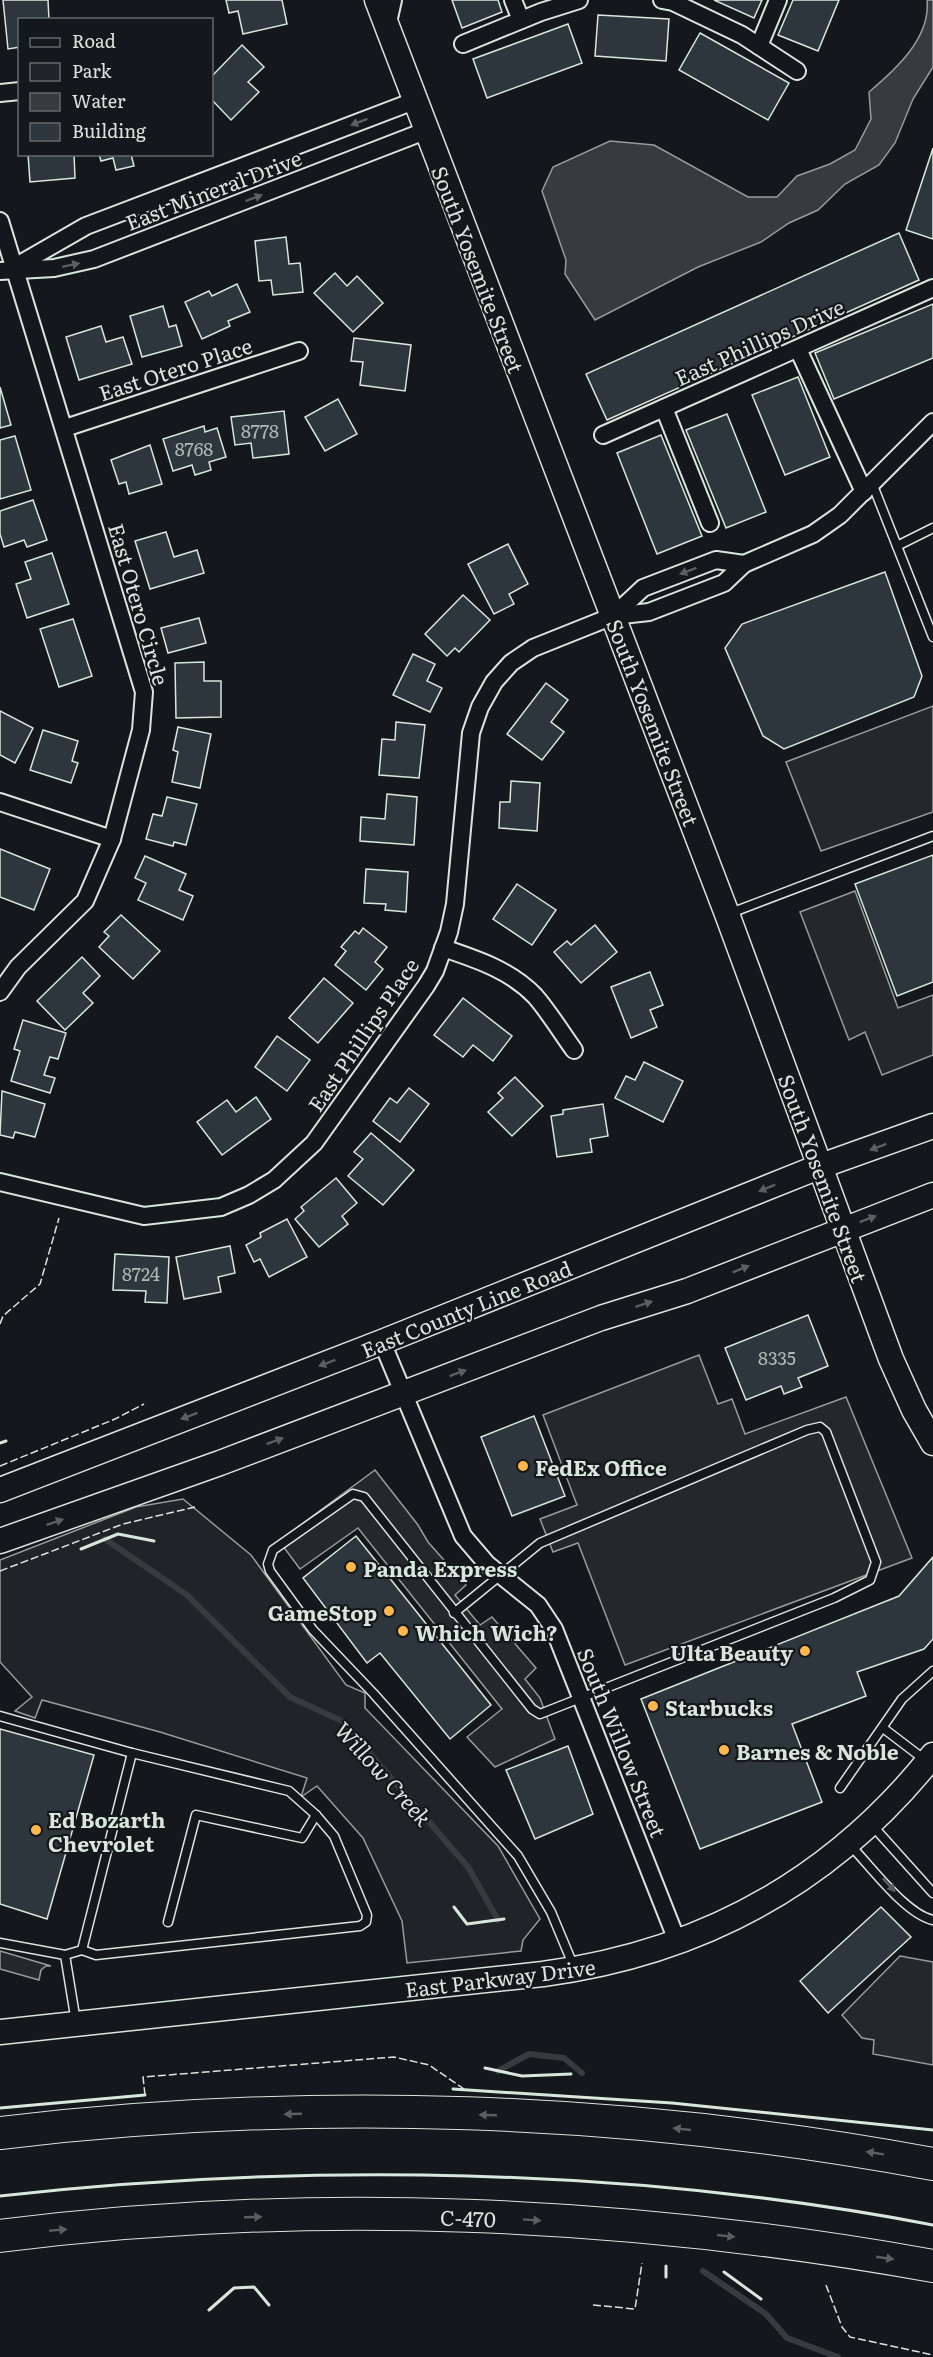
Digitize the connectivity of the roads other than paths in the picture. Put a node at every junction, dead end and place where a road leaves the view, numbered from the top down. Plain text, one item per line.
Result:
1 (377, 0) edge
2 (393, 0) edge
3 (513, 0) edge
4 (579, 0) edge
5 (662, 0) edge
6 (778, 0) edge
7 (521, 20) junction
8 (387, 28) junction
9 (463, 44) dead end
10 (759, 46) junction
11 (797, 71) dead end
12 (18, 91) edge
13 (0, 93) edge
14 (414, 101) junction
15 (425, 131) junction
16 (0, 221) edge
17 (6, 270) edge
18 (933, 288) edge
19 (798, 349) junction
20 (299, 351) dead end
21 (664, 408) junction
22 (933, 422) edge
23 (65, 428) junction
24 (603, 435) dead end
25 (868, 487) junction
26 (710, 524) dead end
27 (933, 528) edge
28 (897, 546) junction
29 (744, 564) junction
30 (613, 616) junction
31 (933, 637) edge
32 (0, 802) edge
33 (933, 836) edge
34 (112, 839) junction
35 (727, 915) junction
36 (444, 948) junction
37 (0, 992) edge
38 (574, 1050) dead end
39 (933, 1126) edge
40 (821, 1166) junction
41 (0, 1182) edge
42 (933, 1195) edge
43 (842, 1229) junction
44 (382, 1342) junction
45 (403, 1393) junction
46 (933, 1443) edge
47 (0, 1490) edge
48 (0, 1541) edge
49 (503, 1574) junction
50 (454, 1613) junction
51 (933, 1671) edge
52 (582, 1700) junction
53 (0, 1716) edge
54 (883, 1728) junction
55 (132, 1753) junction
56 (930, 1759) edge
57 (840, 1788) dead end
58 (316, 1815) junction
59 (871, 1824) junction
60 (849, 1844) junction
61 (933, 1893) edge
62 (933, 1920) edge
63 (168, 1922) dead end
64 (0, 1943) edge
65 (678, 1943) junction
66 (82, 1950) junction
67 (65, 1954) junction
68 (576, 1970) junction
69 (76, 2022) junction
70 (0, 2032) edge
71 (0, 2133) edge
72 (933, 2164) edge
73 (0, 2236) edge
74 (933, 2266) edge

1 - 8 main road, South Yosemite Street
2 - 8 street
3 - 7 street
4 - 7 street
5 - 10 street
6 - 10 street
7 - 9 street
8 - 14 main road, South Yosemite Street
10 - 11 street
12 - 13 street
14 - 15 main road, South Yosemite Street
14 -> 17 street, East Mineral Drive
17 -> 15 street, East Mineral Drive
15 - 30 main road, South Yosemite Street
16 - 17 street, East Otero Circle
17 - 23 street, East Otero Circle
18 - 19 street, East Phillips Drive
19 - 21 street, East Phillips Drive
19 - 25 street
20 - 23 street, East Otero Place
21 - 24 street, East Phillips Drive
21 - 26 street
22 - 25 street, East Phillips Place
23 - 34 street, East Otero Circle
25 - 28 lane
25 - 29 street, East Phillips Place
27 - 28 lane
28 - 31 lane
29 - 30 street, East Phillips Place
29 -> 30 street, East Phillips Place
30 - 35 main road, South Yosemite Street
30 - 36 street, East Phillips Place
32 - 34 street
33 - 35 lane
34 - 37 street, East Otero Circle
35 - 40 main road, South Yosemite Street
36 - 38 street
36 - 41 street, East Phillips Place
39 -> 40 main road, East County Line Road
40 - 43 main road, South Yosemite Street
40 -> 44 main road, East County Line Road
43 -> 42 main road
45 -> 43 main road
43 - 46 main road, South Yosemite Street
44 - 45 street, South Willow Street
44 -> 47 main road, East County Line Road
48 -> 45 main road
45 - 49 street, South Willow Street
49 - 50 lane
49 - 52 street, South Willow Street
49 - 52 lane
50 - 52 lane
50 - 68 lane
51 - 54 lane
52 - 65 street, South Willow Street
53 - 55 lane
54 - 56 lane
54 - 57 lane
55 - 58 lane
55 - 66 lane
56 - 59 main road, East Parkway Drive
58 - 63 lane
58 - 66 lane
59 - 60 main road, East Parkway Drive
59 - 61 lane
60 -> 62 lane
60 - 65 main road, East Parkway Drive
64 - 67 lane
65 - 68 main road, East Parkway Drive
66 - 67 lane
67 - 69 lane
68 - 69 main road, East Parkway Drive
69 - 70 main road, East Parkway Drive
72 -> 71 highway
73 -> 74 highway, C-470

